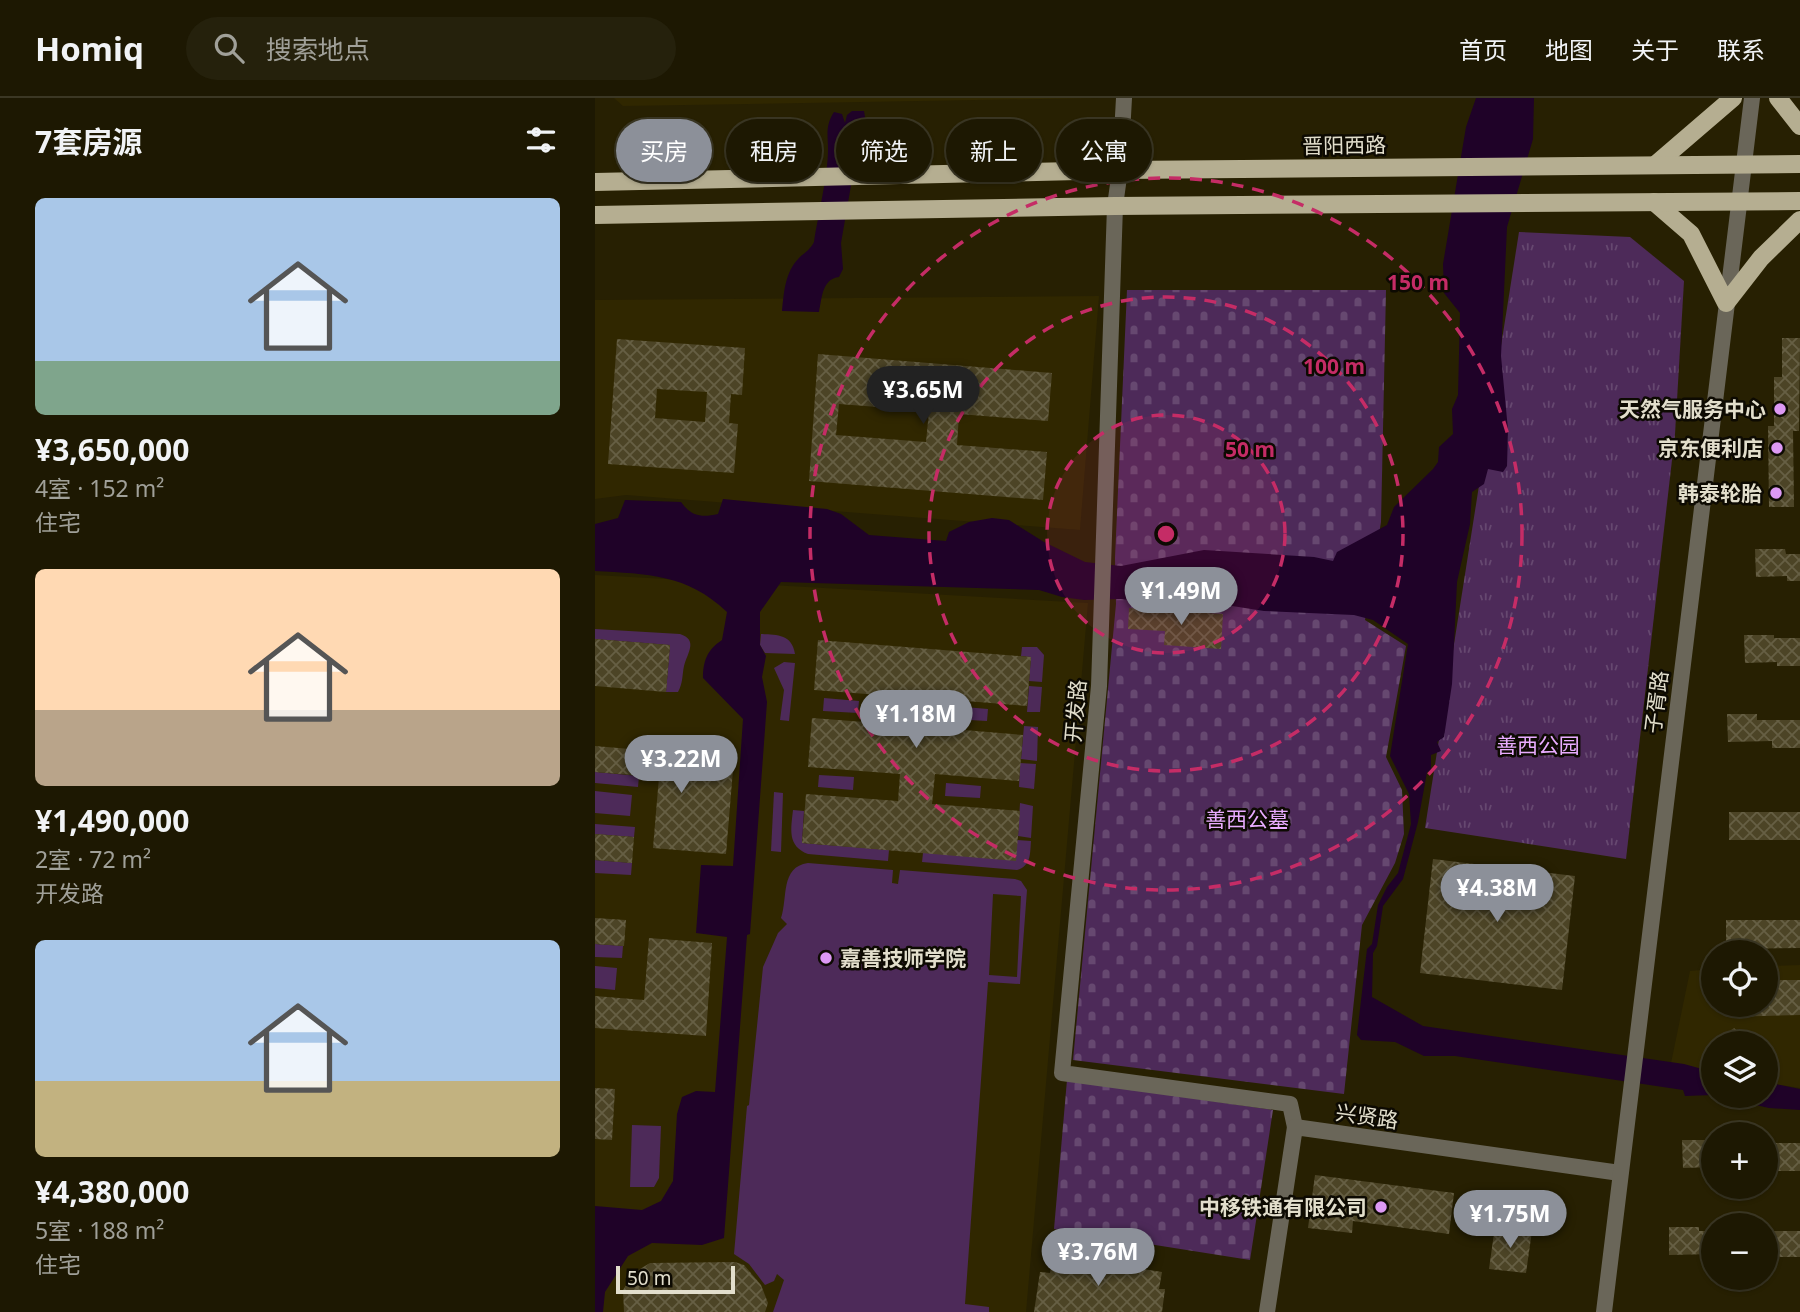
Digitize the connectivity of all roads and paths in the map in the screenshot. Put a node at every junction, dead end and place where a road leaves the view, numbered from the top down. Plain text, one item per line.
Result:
1 (1124, 98) edge
2 (1733, 98) edge
3 (1752, 98) edge
4 (1778, 98) edge
5 (1123, 119) edge
6 (1800, 126) edge
7 (1743, 164) junction
8 (1800, 164) edge
9 (1655, 165) junction
10 (1152, 170) edge
11 (1056, 172) edge
12 (595, 182) edge
13 (1118, 182) edge
14 (1800, 201) edge
15 (1654, 202) junction
16 (1739, 202) junction
17 (1115, 206) junction
18 (595, 215) edge
19 (1800, 220) edge
20 (1726, 303) junction
21 (1295, 1127) junction
22 (1620, 1173) junction
23 (1267, 1312) edge
24 (1604, 1312) edge

1 - 5 street, 开发路
2 - 9 main road
3 - 7 street, 子胥路
4 - 6 main road
7 - 8 main road, 晋阳西路
7 - 9 main road, 晋阳西路
7 - 16 street, 子胥路
9 - 10 main road, 晋阳西路
11 - 12 main road, 晋阳西路
13 - 17 street, 开发路
14 - 16 main road
15 - 16 main road
15 - 17 main road
15 - 20 main road
16 - 20 street, 子胥路
17 - 18 main road
17 - 21 street, 开发路
19 - 20 main road
20 - 22 street, 子胥路
21 - 22 street, 兴贤路
21 - 23 street
22 - 24 street, 子胥路

